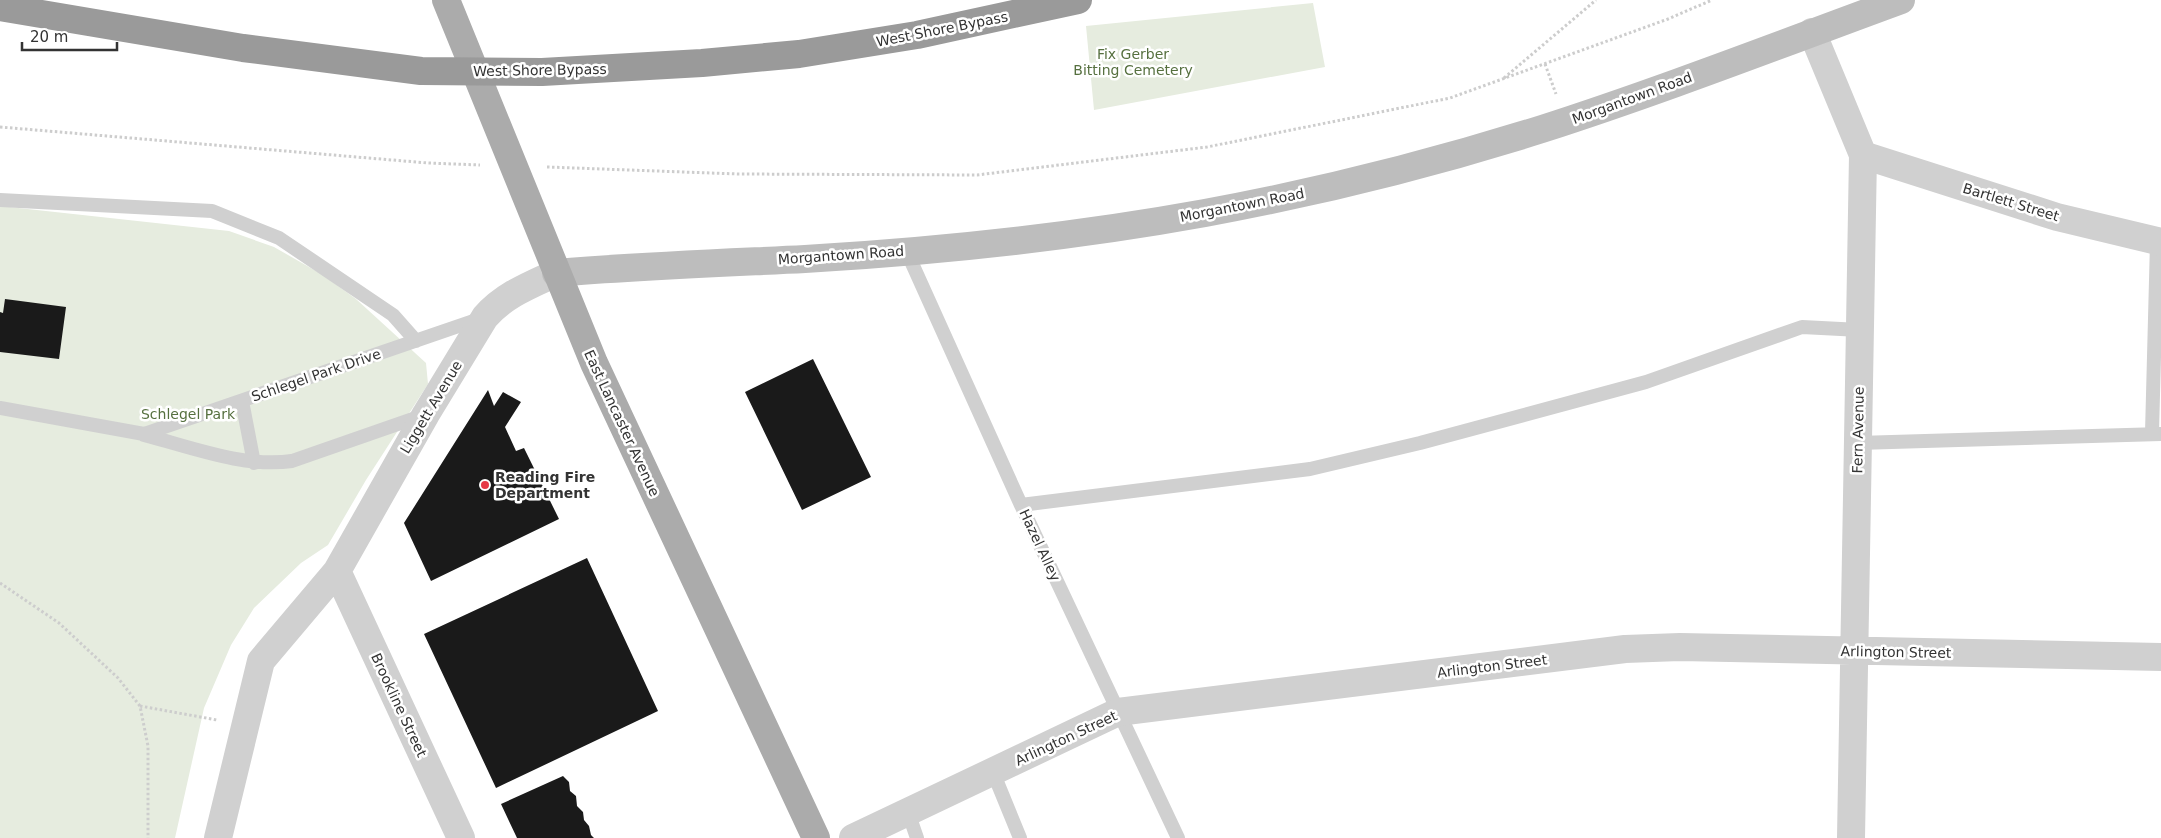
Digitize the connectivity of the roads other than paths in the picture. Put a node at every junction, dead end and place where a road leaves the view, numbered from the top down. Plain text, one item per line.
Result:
1 (446, 0) edge
2 (1078, 0) edge
3 (1901, 0) edge
4 (0, 7) edge
5 (1812, 32) junction
6 (1863, 155) junction
7 (0, 200) edge
8 (2159, 242) edge
9 (906, 250) junction
10 (556, 273) junction
11 (485, 317) junction
12 (1860, 330) junction
13 (416, 341) junction
14 (242, 401) junction
15 (0, 408) edge
16 (426, 414) junction
17 (2156, 433) edge
18 (144, 434) junction
19 (1858, 444) junction
20 (254, 463) junction
21 (1021, 505) junction
22 (337, 572) junction
23 (1854, 651) junction
24 (2161, 657) edge
25 (1118, 712) junction
26 (993, 772) junction
27 (908, 812) junction
28 (218, 838) edge
29 (461, 838) edge
30 (816, 838) edge
31 (853, 838) edge
32 (918, 838) edge
33 (1020, 838) edge
34 (1178, 838) edge
35 (1851, 838) edge

1 - 10 main road, East Lancaster Avenue
2 - 4 highway, West Shore Bypass
3 - 5 main road, Morgantown Road
5 - 6 street, Fern Avenue
5 - 9 main road, Morgantown Road
6 - 8 street, Bartlett Street
6 - 12 street, Fern Avenue
7 - 13 lane
8 - 17 lane
9 - 10 main road, Morgantown Road
9 - 21 lane, Hazel Alley
10 - 11 street, Liggett Avenue
10 - 30 main road, East Lancaster Avenue
11 - 13 lane, Schlegel Park Drive
11 - 16 street, Liggett Avenue
12 - 19 street, Fern Avenue
12 - 21 lane
13 - 14 lane, Schlegel Park Drive
14 - 18 lane, Schlegel Park Drive
14 - 20 lane
15 - 18 lane, Schlegel Park Drive
16 - 20 lane
16 - 22 street, Liggett Avenue
17 - 19 lane
18 - 20 lane
19 - 23 street, Fern Avenue
21 - 25 lane, Hazel Alley
22 - 28 street, Liggett Avenue
22 - 29 street, Brookline Street
23 - 24 street, Arlington Street
23 - 25 street, Arlington Street
23 - 35 street, Fern Avenue
25 - 26 street, Arlington Street
25 - 34 lane, Hazel Alley
26 - 27 street, Arlington Street
26 - 33 lane
27 - 31 street, Arlington Street
27 - 32 lane

